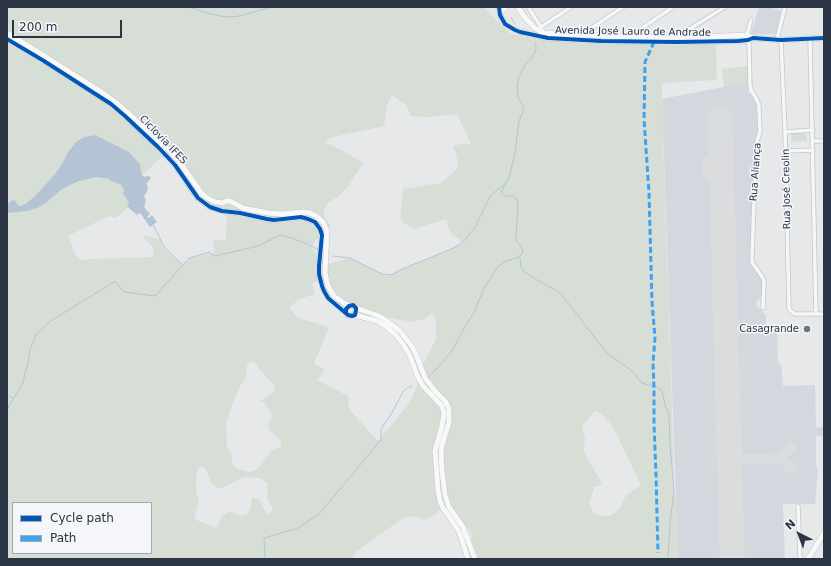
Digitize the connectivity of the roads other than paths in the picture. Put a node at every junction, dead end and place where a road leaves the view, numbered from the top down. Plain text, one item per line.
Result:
1 (506, 7) edge
2 (518, 7) edge
3 (528, 7) edge
4 (571, 7) edge
5 (623, 7) edge
6 (673, 7) edge
7 (725, 7) edge
8 (785, 7) edge
9 (499, 10) edge
10 (751, 20) dead end
11 (541, 29) junction
12 (7, 34) edge
13 (580, 35) junction
14 (628, 38) junction
15 (678, 38) junction
16 (749, 38) junction
17 (824, 38) edge
18 (7, 39) edge
19 (779, 39) junction
20 (810, 39) junction
21 (813, 130) junction
22 (785, 132) junction
23 (813, 141) junction
24 (824, 141) edge
25 (813, 150) junction
26 (786, 151) junction
27 (223, 203) junction
28 (233, 203) junction
29 (222, 211) junction
30 (230, 212) junction
31 (349, 306) junction
32 (356, 308) junction
33 (764, 308) dead end
34 (346, 313) junction
35 (816, 314) junction
36 (824, 314) edge
37 (355, 315) junction
38 (798, 506) dead end
39 (824, 534) edge
40 (468, 559) edge
41 (475, 559) edge
42 (800, 559) edge
43 (808, 559) edge

1 - 9 street
2 - 11 street, Avenida José Lauro de Andrade
3 - 11 street
4 - 11 street
5 - 13 street
6 - 14 street
7 - 15 street
8 - 19 street, Rua José Creolin
9 - 16 street, Avenida José Lauro de Andrade
10 - 16 street, Rua Aliança
11 - 13 street, Avenida José Lauro de Andrade
12 - 27 street
13 - 14 street, Avenida José Lauro de Andrade
14 - 15 street, Avenida José Lauro de Andrade
15 - 16 street, Avenida José Lauro de Andrade
16 - 19 street, Avenida José Lauro de Andrade
16 - 33 street, Rua Aliança
17 - 20 street, Avenida José Lauro de Andrade
18 - 29 street
19 - 20 street, Avenida José Lauro de Andrade
19 - 22 street, Rua José Creolin
20 - 21 street
21 - 22 street
21 - 23 street
22 - 26 street, Rua José Creolin
23 - 24 street
23 - 25 street
25 - 26 street
25 - 35 street
26 - 35 street, Rua José Creolin
27 - 28 street
27 - 29 street
28 - 30 street
28 - 31 street
29 - 30 street
30 - 34 street
31 - 32 street
31 - 34 street
32 - 37 street
32 - 41 street
34 - 37 street
35 - 36 street, Rua José Creolin
37 - 40 street
38 - 42 street
39 - 43 street

